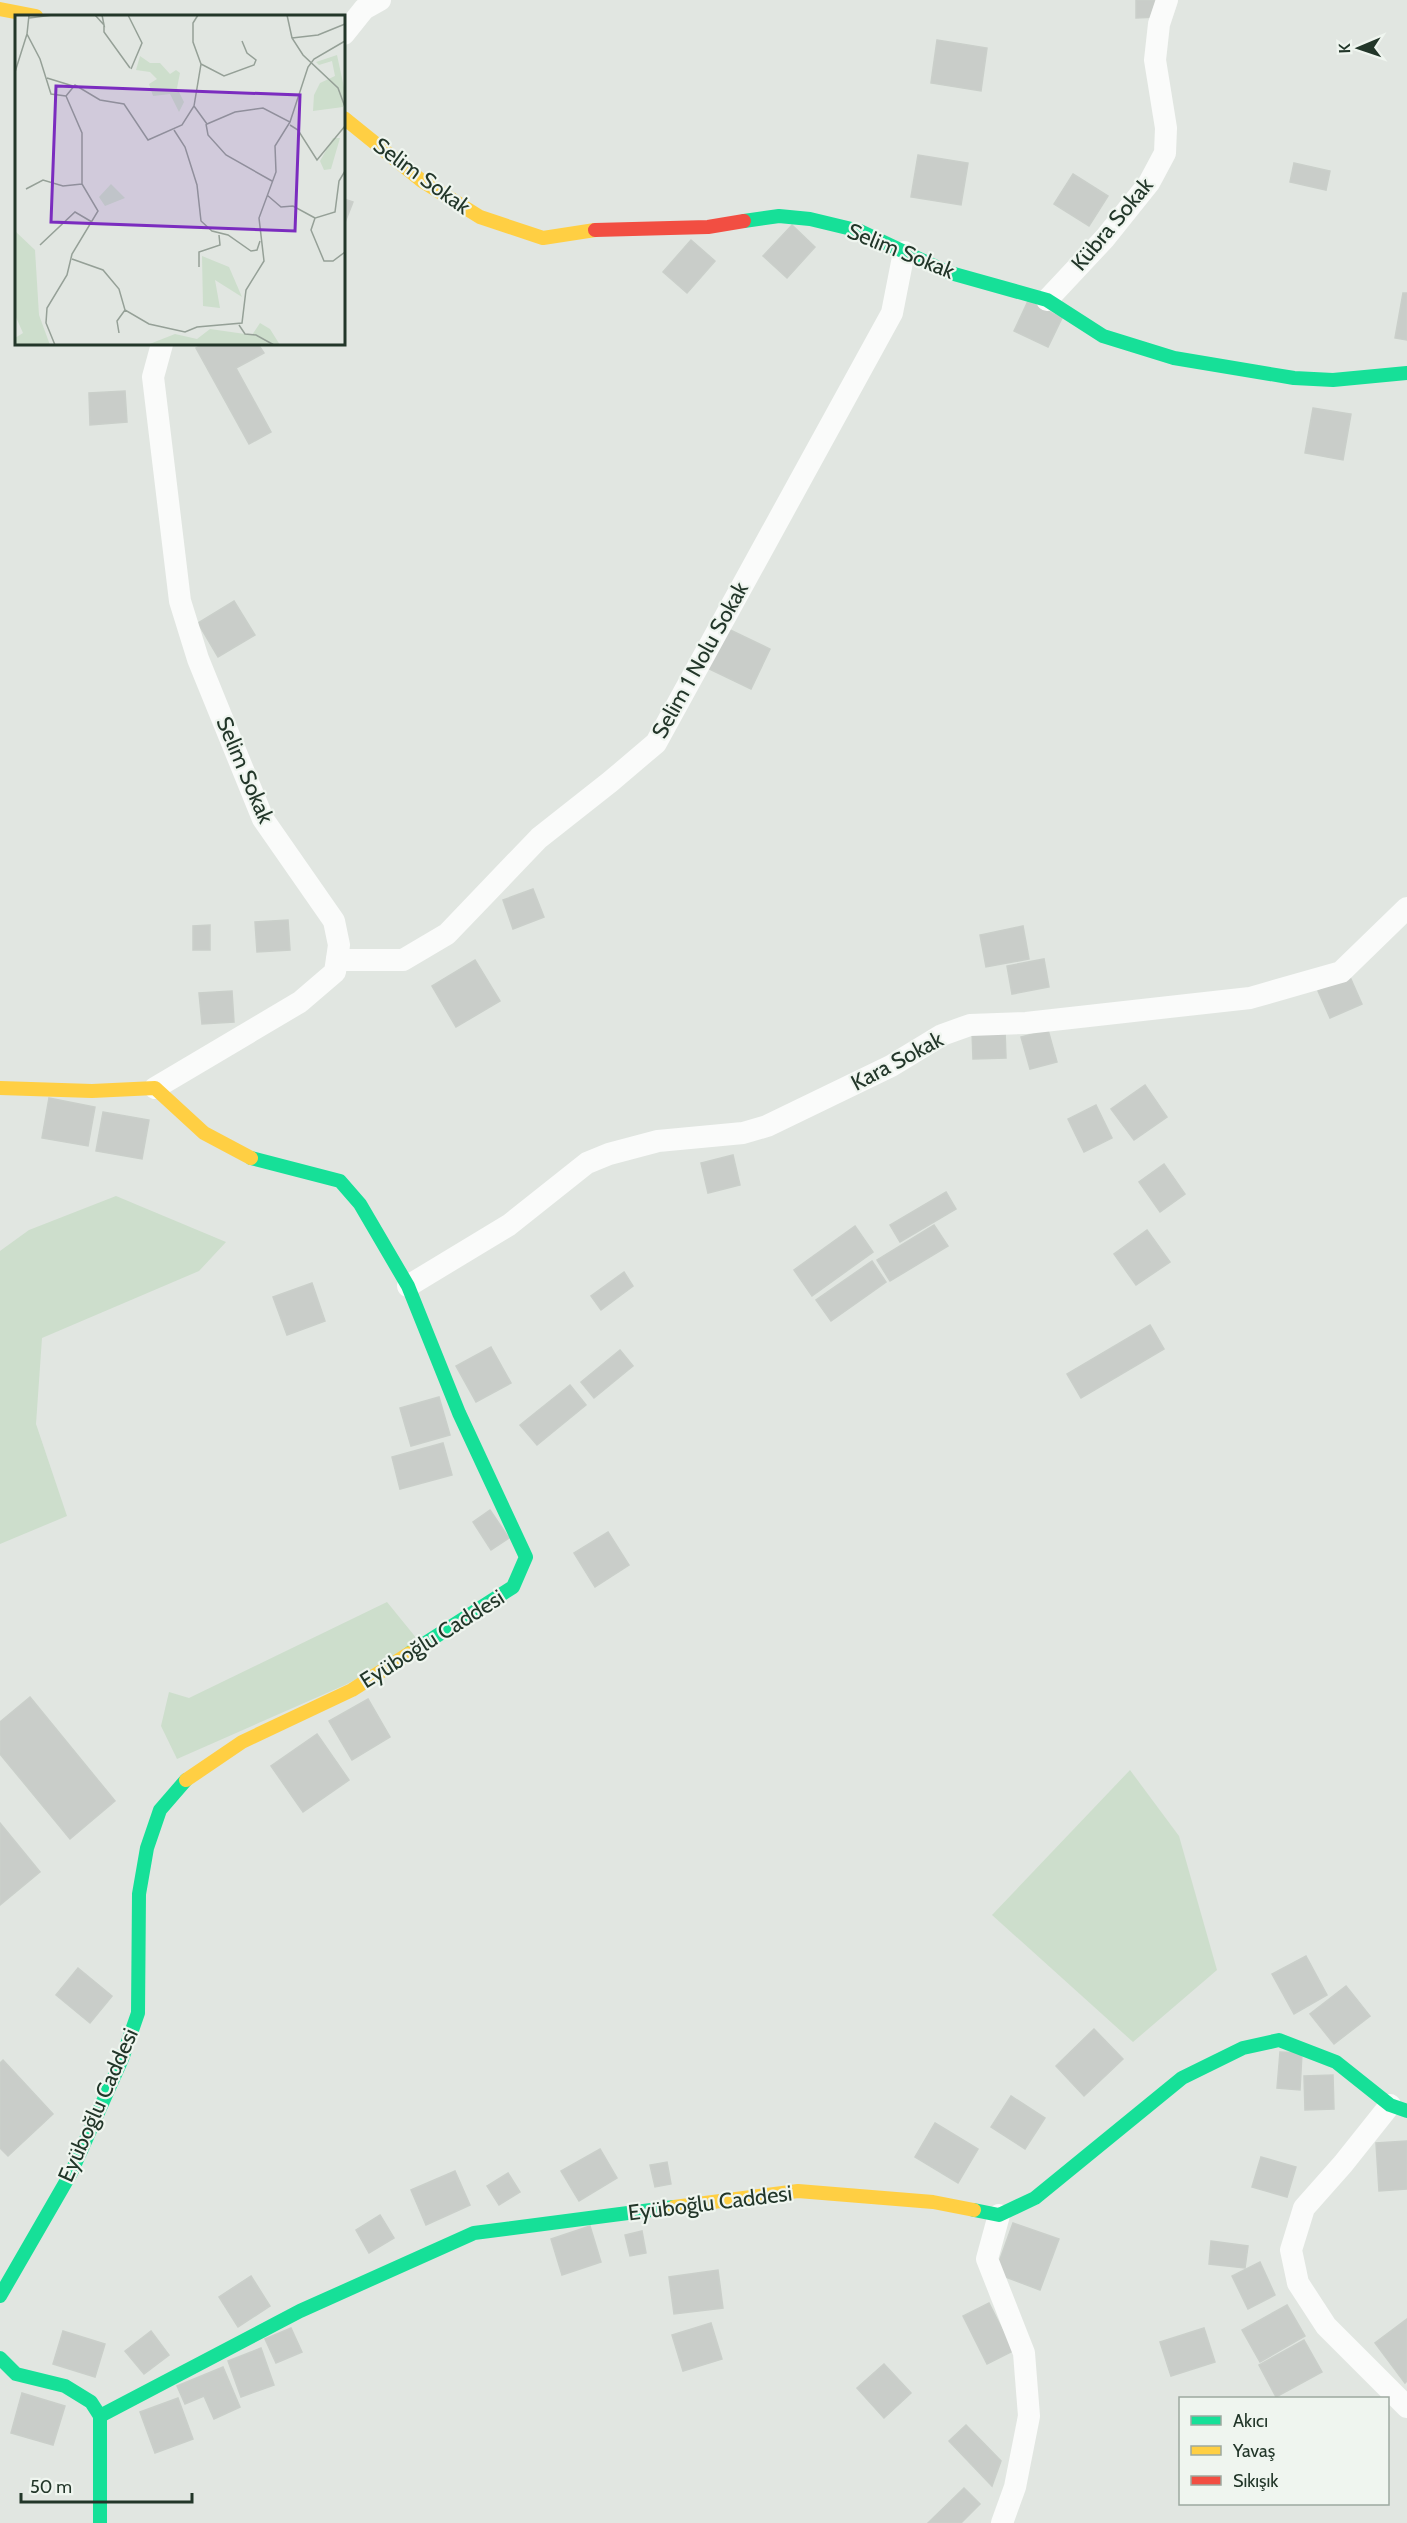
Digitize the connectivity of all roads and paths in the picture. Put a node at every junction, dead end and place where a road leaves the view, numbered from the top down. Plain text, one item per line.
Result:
1 (380, 0) edge
2 (1167, 0) edge
3 (0, 9) edge
4 (31, 15) edge
5 (345, 33) edge
6 (345, 119) edge
7 (904, 252) junction
8 (1047, 300) junction
9 (162, 345) edge
10 (1407, 373) edge
11 (1407, 908) edge
12 (336, 960) junction
13 (0, 1088) edge
14 (155, 1088) junction
15 (408, 1286) junction
16 (1399, 2108) edge
17 (999, 2215) junction
18 (0, 2296) edge
19 (0, 2358) edge
20 (1407, 2407) edge
21 (100, 2416) junction
22 (100, 2523) edge
23 (1002, 2523) edge

1 - 5 street
2 - 8 street, Kübra Sokak
3 - 4 street
6 - 7 street, Selim Sokak
7 - 8 street, Selim Sokak
7 - 12 street, Selim 1 Nolu Sokak
8 - 10 street, Selim Sokak
9 - 12 street, Selim Sokak
11 - 15 street, Kara Sokak
12 - 14 street
13 - 14 street
14 - 15 street, Eyüboğlu Caddesi
15 - 18 street, Eyüboğlu Caddesi
16 - 17 street
16 - 20 street
17 - 21 street, Eyüboğlu Caddesi
17 - 23 street
19 - 21 street
21 - 22 street

